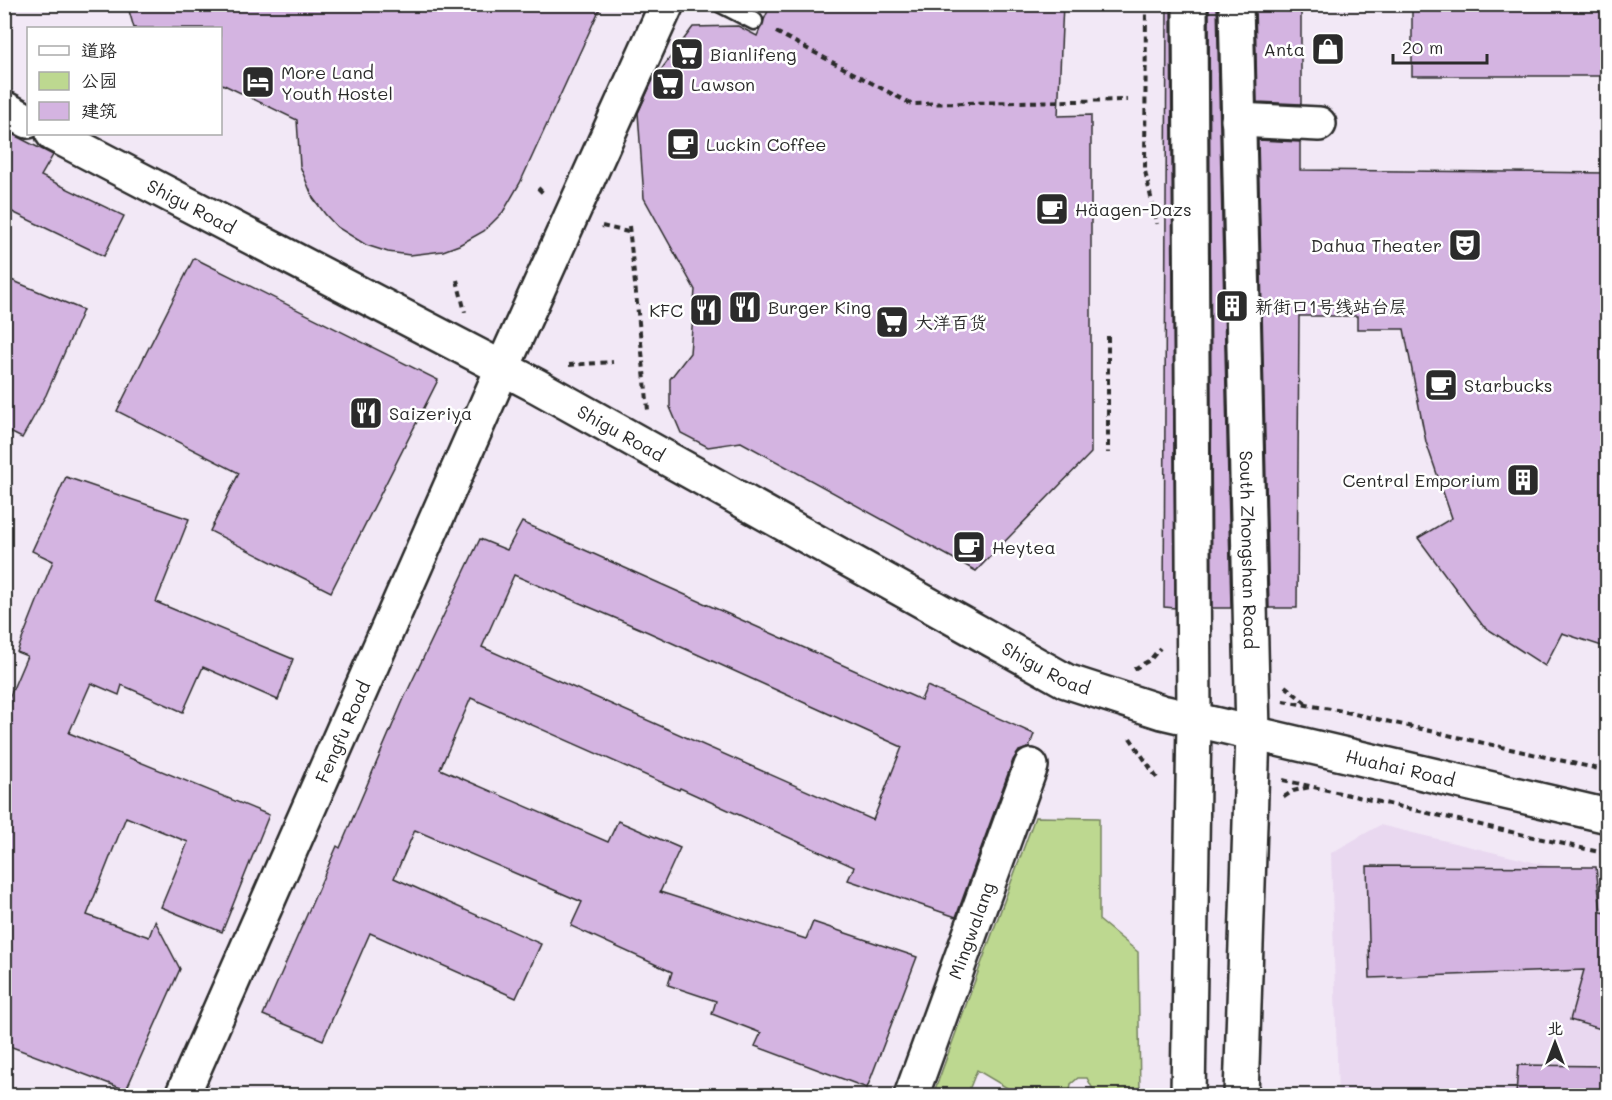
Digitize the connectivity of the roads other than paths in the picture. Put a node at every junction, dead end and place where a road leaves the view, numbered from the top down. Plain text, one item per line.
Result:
1 (667, 4) edge
2 (721, 4) edge
3 (1190, 4) edge
4 (1236, 4) edge
5 (754, 21) road end
6 (4, 108) edge
7 (27, 120) edge
8 (1238, 120) junction
9 (1319, 124) dead end
10 (55, 135) edge
11 (1242, 306) junction
12 (502, 368) junction
13 (1194, 720) junction
14 (1253, 734) junction
15 (1031, 766) dead end
16 (1608, 816) edge
17 (182, 1095) edge
18 (911, 1095) edge
19 (1188, 1095) edge
20 (1235, 1095) edge
21 (1241, 1095) edge

1 - 12 street, Fengfu Road
2 - 5 lane
3 - 13 street
4 - 8 lane
6 - 7 street
8 - 9 street
8 - 11 lane
10 - 12 street, Shigu Road
11 - 14 street, South Zhongshan Road
11 - 20 lane
12 - 13 street, Shigu Road
12 - 17 street, Fengfu Road
13 - 14 street, Huahai Road
13 - 19 street
14 - 16 street, Huahai Road
14 - 21 street, South Zhongshan Road
15 - 18 street, Mingwalang

